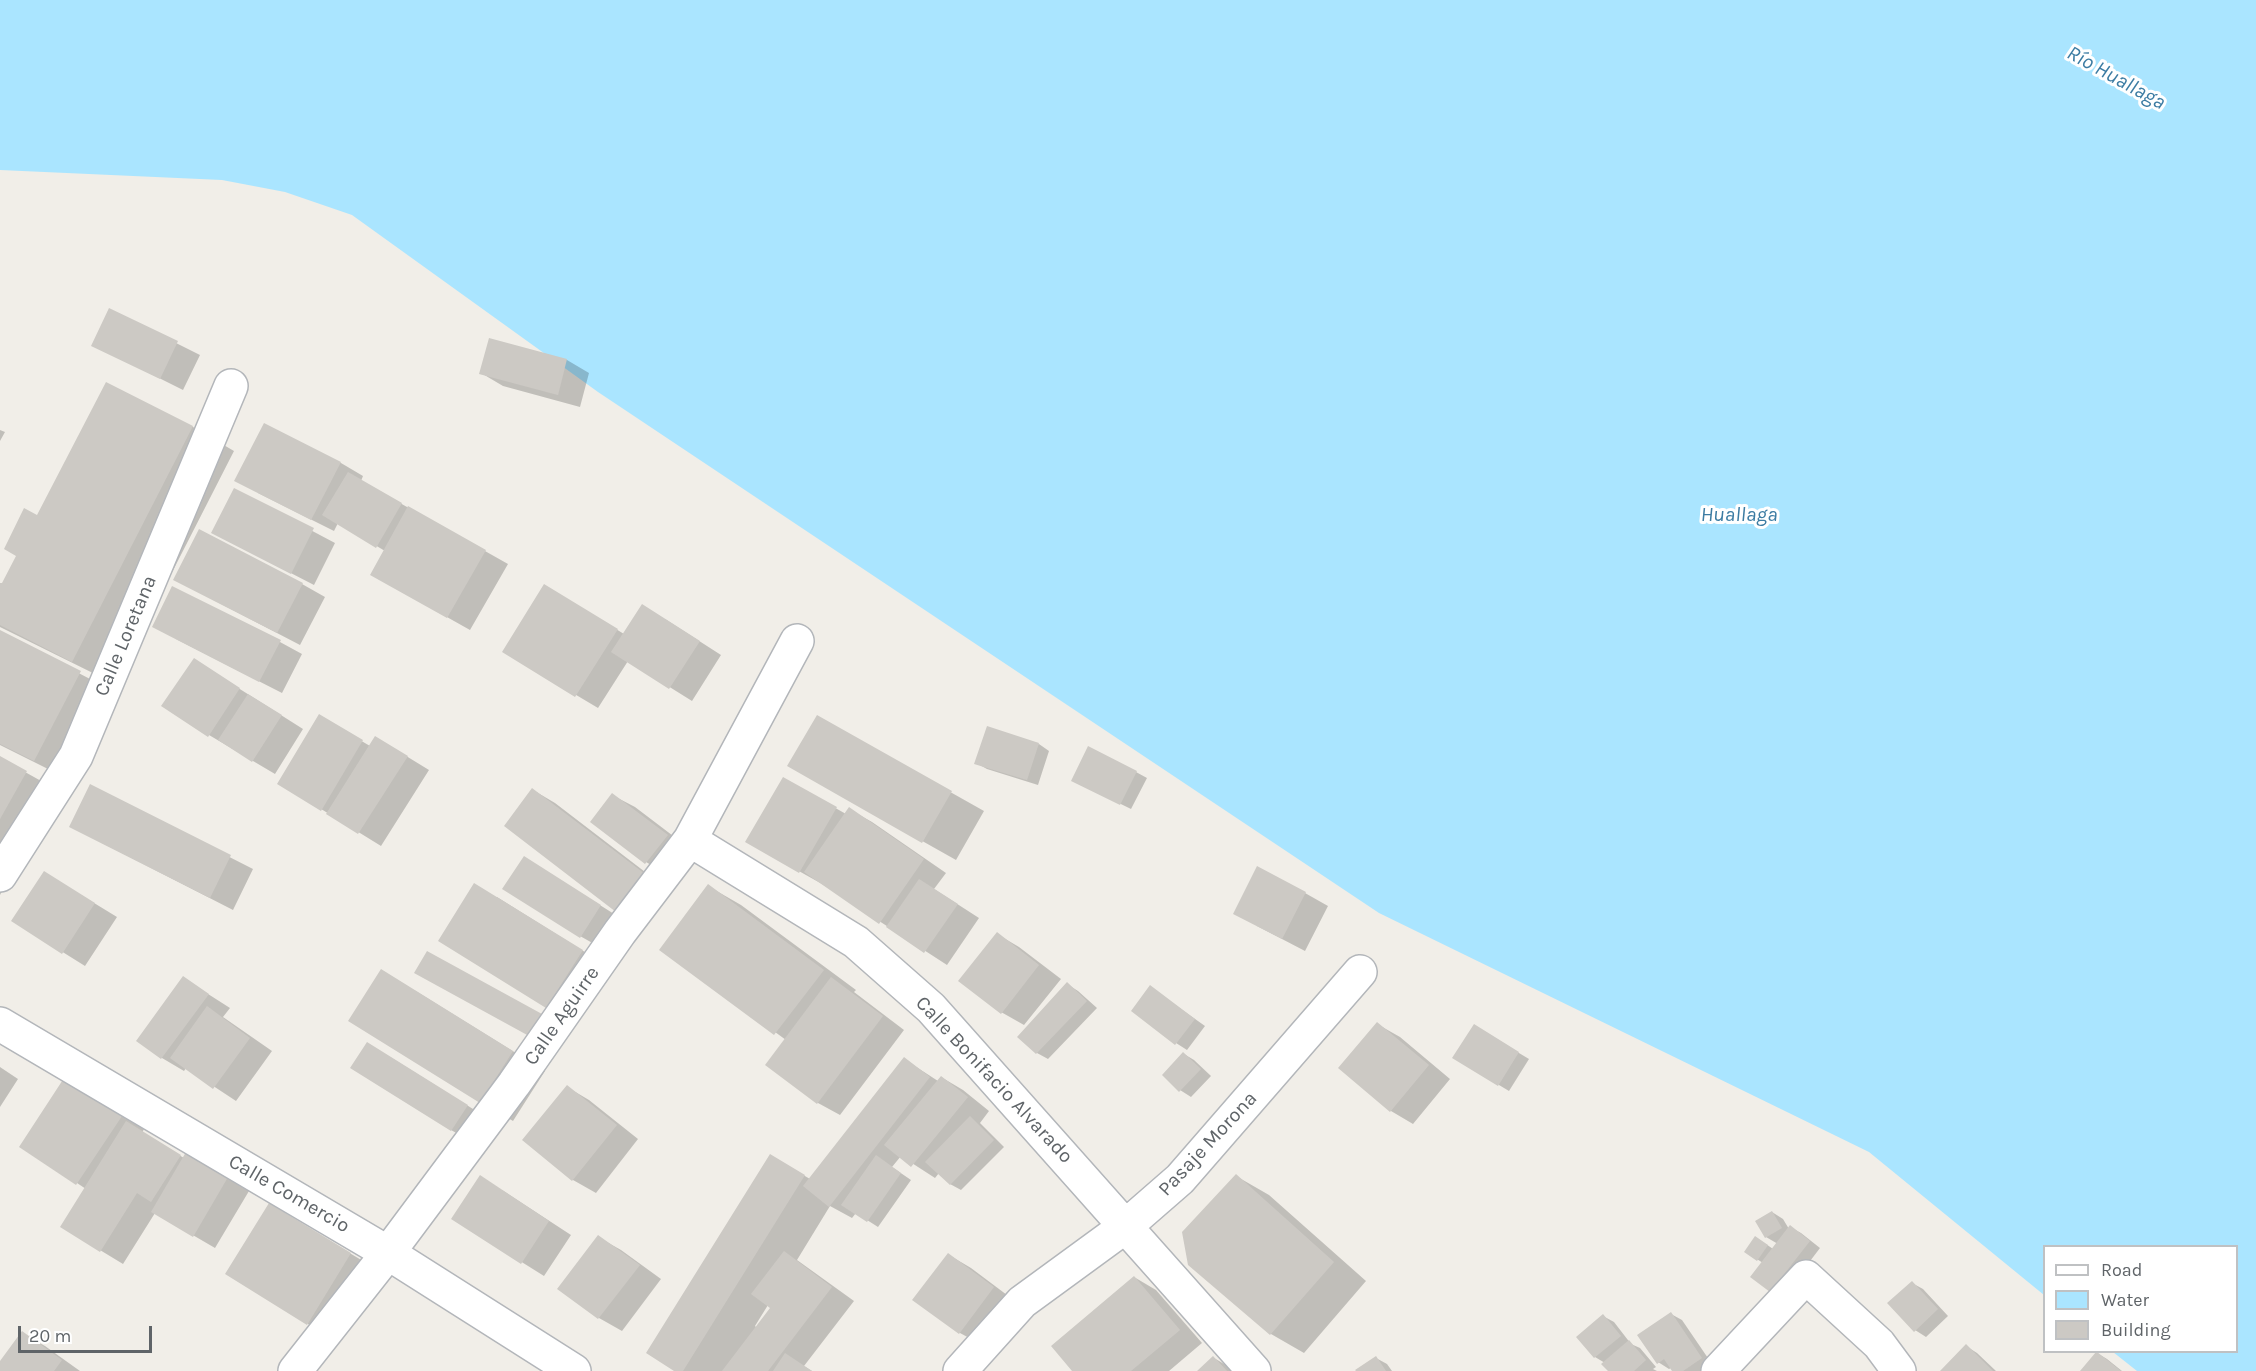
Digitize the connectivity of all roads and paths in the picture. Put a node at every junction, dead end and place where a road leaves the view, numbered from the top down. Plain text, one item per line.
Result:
1 (231, 386) dead end
2 (797, 641) dead end
3 (690, 840) junction
4 (0, 875) edge
5 (1360, 972) dead end
6 (0, 1024) edge
7 (1126, 1226) junction
8 (388, 1252) junction
9 (295, 1371) edge
10 (574, 1371) edge
11 (960, 1371) edge
12 (1254, 1371) edge
13 (1718, 1371) edge
14 (1899, 1371) edge

1 - 4 street, Calle Loretana
2 - 3 street, Calle Aguirre
3 - 7 street, Calle Bonifacio Alvarado
3 - 8 street, Calle Aguirre
5 - 7 street, Pasaje Morona
6 - 8 street, Calle Comercio
7 - 11 street, Pasaje Morona
7 - 12 street, Calle Bonifacio Alvarado
8 - 9 street, Calle Aguirre
8 - 10 street, Calle Comercio
13 - 14 street

